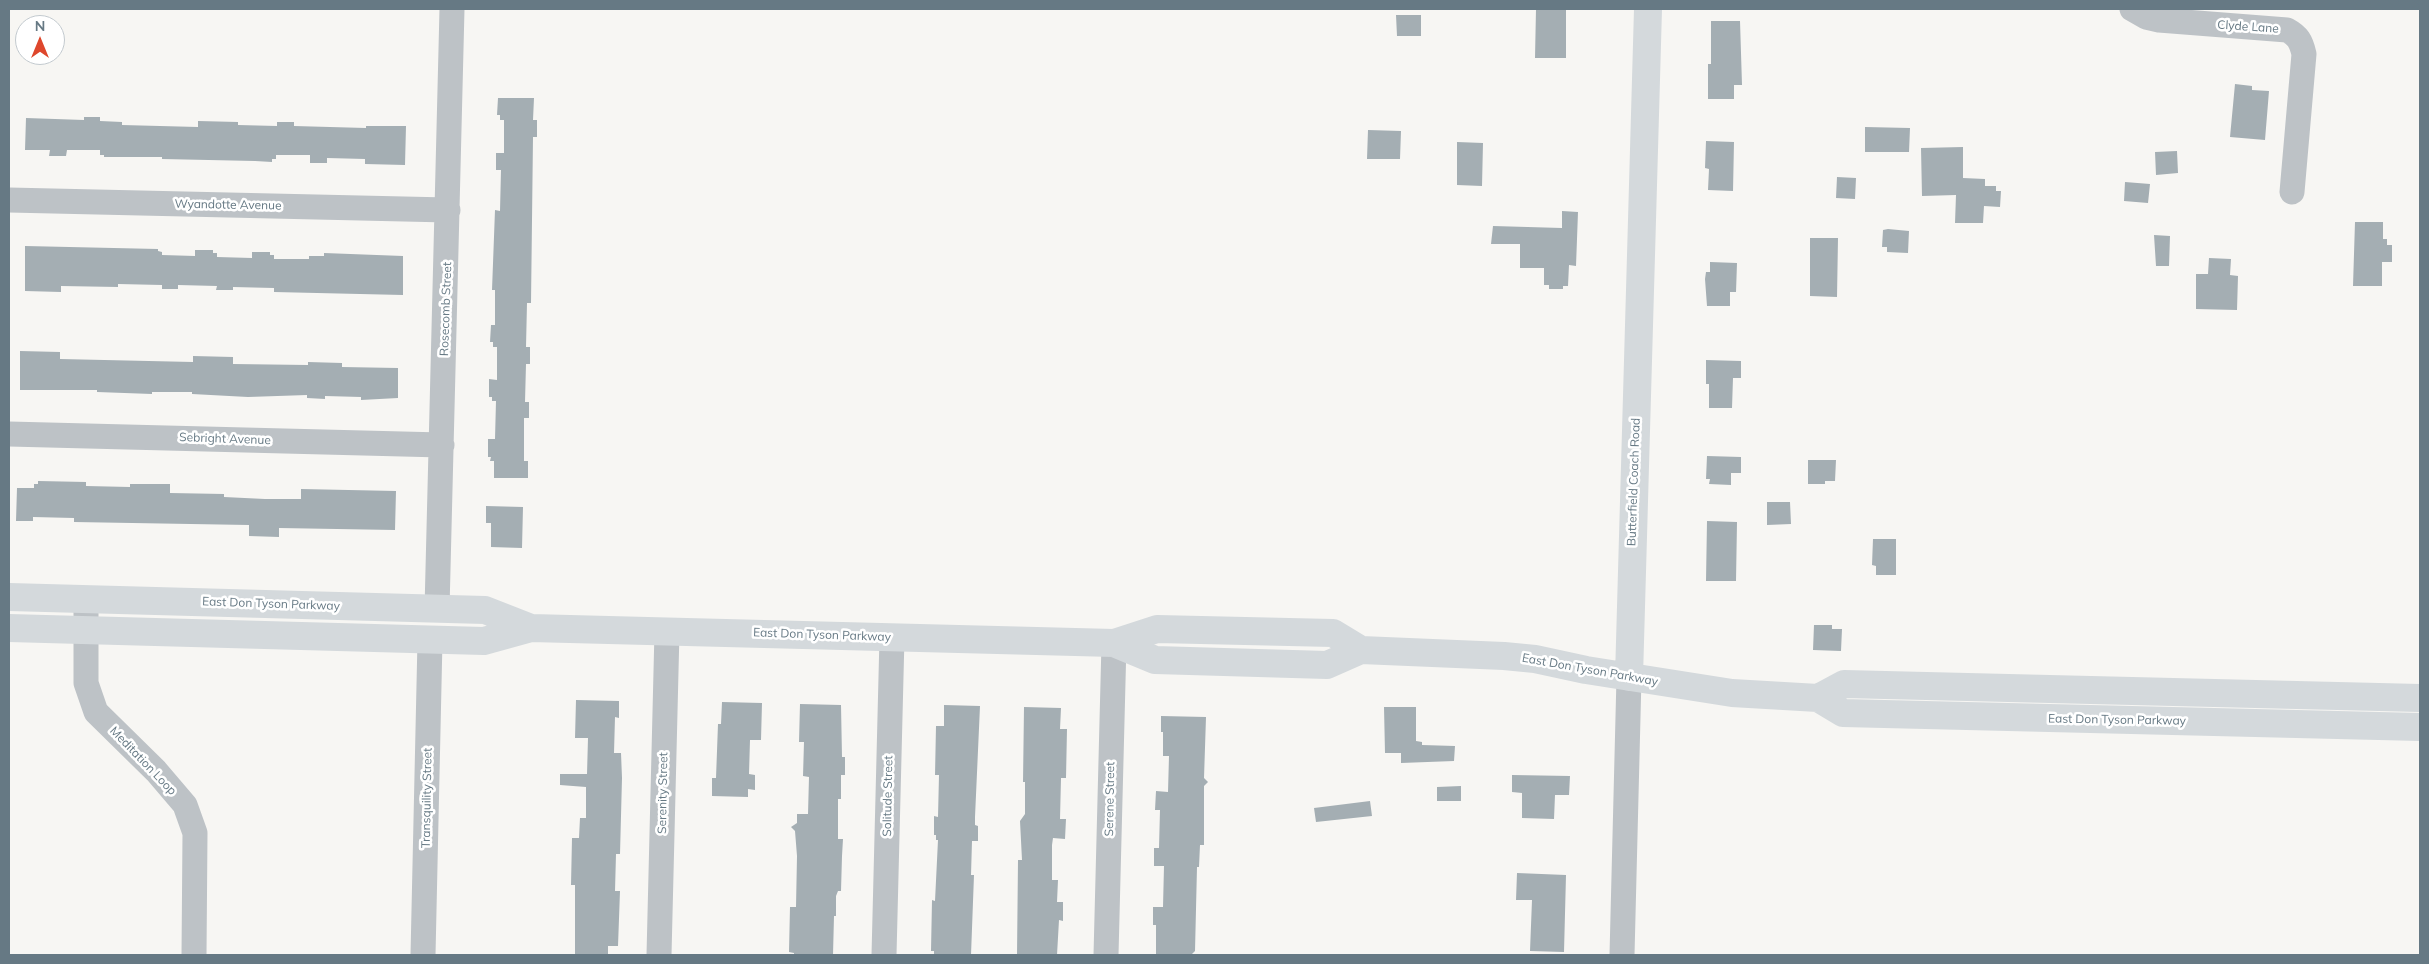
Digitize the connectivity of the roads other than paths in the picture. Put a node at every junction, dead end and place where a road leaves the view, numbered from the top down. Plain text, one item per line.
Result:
1 (452, 9) edge
2 (1648, 9) edge
3 (2132, 9) edge
4 (2292, 192) dead end
5 (9, 200) edge
6 (448, 210) junction
7 (9, 434) edge
8 (442, 445) junction
9 (9, 597) edge
10 (86, 599) junction
11 (437, 609) junction
12 (9, 628) edge
13 (531, 628) junction
14 (85, 630) junction
15 (666, 631) junction
16 (892, 637) junction
17 (430, 640) junction
18 (1114, 643) junction
19 (1629, 677) junction
20 (1818, 698) junction
21 (2420, 698) edge
22 (2420, 728) edge
23 (194, 955) edge
24 (423, 955) edge
25 (659, 955) edge
26 (884, 955) edge
27 (1106, 955) edge
28 (1622, 955) edge

1 - 6 street, Rosecomb Street
2 - 19 main road, Butterfield Coach Road
3 - 4 street, Clyde Lane
5 - 6 street, Wyandotte Avenue
6 - 8 street, Rosecomb Street
7 - 8 street, Sebright Avenue
8 - 11 street, Rosecomb Street
9 - 10 main road, East Don Tyson Parkway
10 - 11 main road, East Don Tyson Parkway
10 - 14 street, Meditation Loop
11 - 13 main road, East Don Tyson Parkway
12 - 14 main road, East Don Tyson Parkway
13 - 15 main road, East Don Tyson Parkway
13 - 17 main road, East Don Tyson Parkway
14 - 17 main road, East Don Tyson Parkway
14 - 23 street, Meditation Loop
15 - 16 main road, East Don Tyson Parkway
15 - 25 street, Serenity Street
16 - 18 main road, East Don Tyson Parkway
16 - 26 street, Solitude Street
17 - 24 street, Transquility Street
18 - 19 main road, East Don Tyson Parkway
18 - 27 street, Serene Street
19 - 20 main road, East Don Tyson Parkway
19 - 28 street, Butterfield Coach Road
20 - 21 main road
20 - 22 main road, East Don Tyson Parkway

